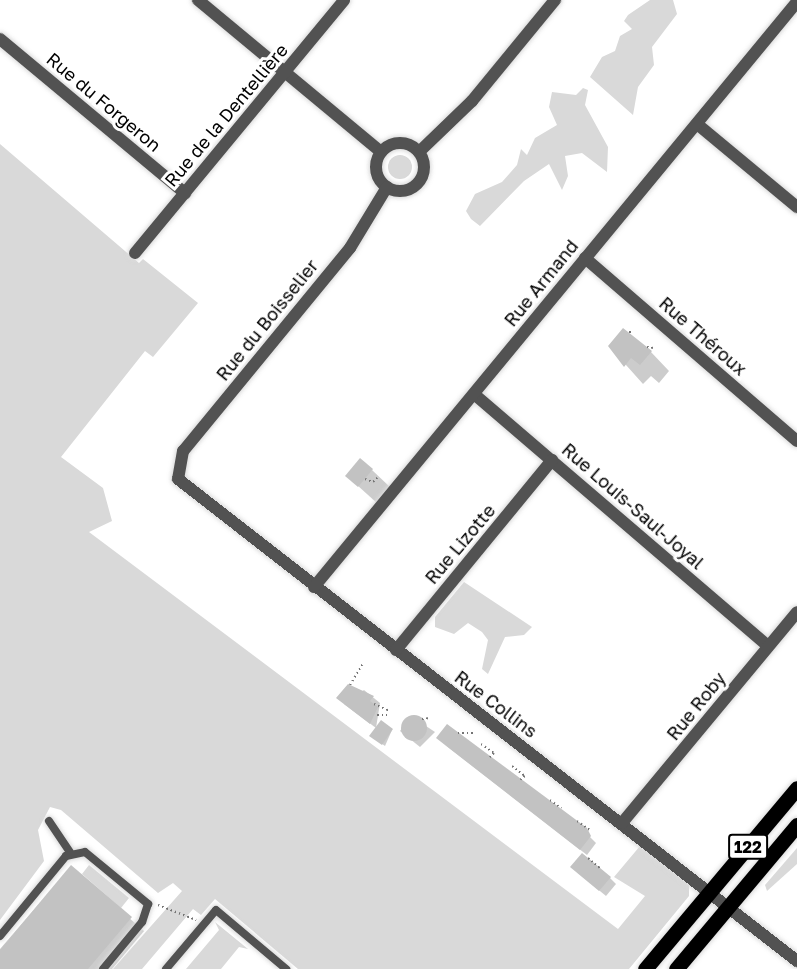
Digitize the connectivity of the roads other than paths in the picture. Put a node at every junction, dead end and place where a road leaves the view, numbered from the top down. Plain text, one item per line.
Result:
1 (198, 0) edge
2 (344, 0) edge
3 (555, 0) edge
4 (797, 2) edge
5 (0, 39) edge
6 (285, 72) junction
7 (697, 124) junction
8 (381, 152) junction
9 (418, 152) junction
10 (387, 187) junction
11 (185, 193) junction
12 (797, 207) edge
13 (135, 253) dead end
14 (585, 258) junction
15 (474, 394) junction
16 (797, 441) edge
17 (552, 460) junction
18 (177, 474) joint
19 (314, 587) junction
20 (797, 612) edge
21 (768, 646) junction
22 (396, 650) junction
23 (797, 788) edge
24 (49, 821) dead end
25 (622, 823) junction
26 (797, 825) edge
27 (70, 852) junction
28 (711, 891) junction
29 (729, 905) junction
30 (0, 936) edge
31 (797, 961) edge
32 (104, 969) edge
33 (166, 969) edge
34 (286, 969) edge
35 (645, 969) edge
36 (676, 969) edge

1 - 6 street
2 - 6 street, Rue de la Dentellière
3 - 9 street
4 - 7 street, Rue Armand
5 - 11 street, Rue du Forgeron
6 - 8 street
6 - 11 street, Rue de la Dentellière
7 - 12 street
7 - 14 street, Rue Armand
8 - 9 street
8 - 10 street
9 - 10 street
10 - 18 street, Rue du Boisselier
11 - 13 street, Rue de la Dentellière
14 - 15 street, Rue Armand
14 - 16 street, Rue Théroux
15 - 17 street, Rue Louis-Saul-Joyal
15 - 19 street, Rue Armand
17 - 21 street, Rue Louis-Saul-Joyal
17 - 22 street, Rue Lizotte
18 - 19 street, Rue Collins
19 - 22 street, Rue Collins
20 - 21 street, Rue Roby
21 - 25 street, Rue Roby
22 - 25 street, Rue Collins
23 - 28 main road, 122
24 - 27 lane
25 - 28 street, Rue Collins
26 - 29 main road
27 - 30 lane
27 - 32 lane
28 - 29 street, Rue Collins
28 - 35 main road, 122
29 - 31 street, Rue Collins
29 - 36 main road
33 - 34 lane

